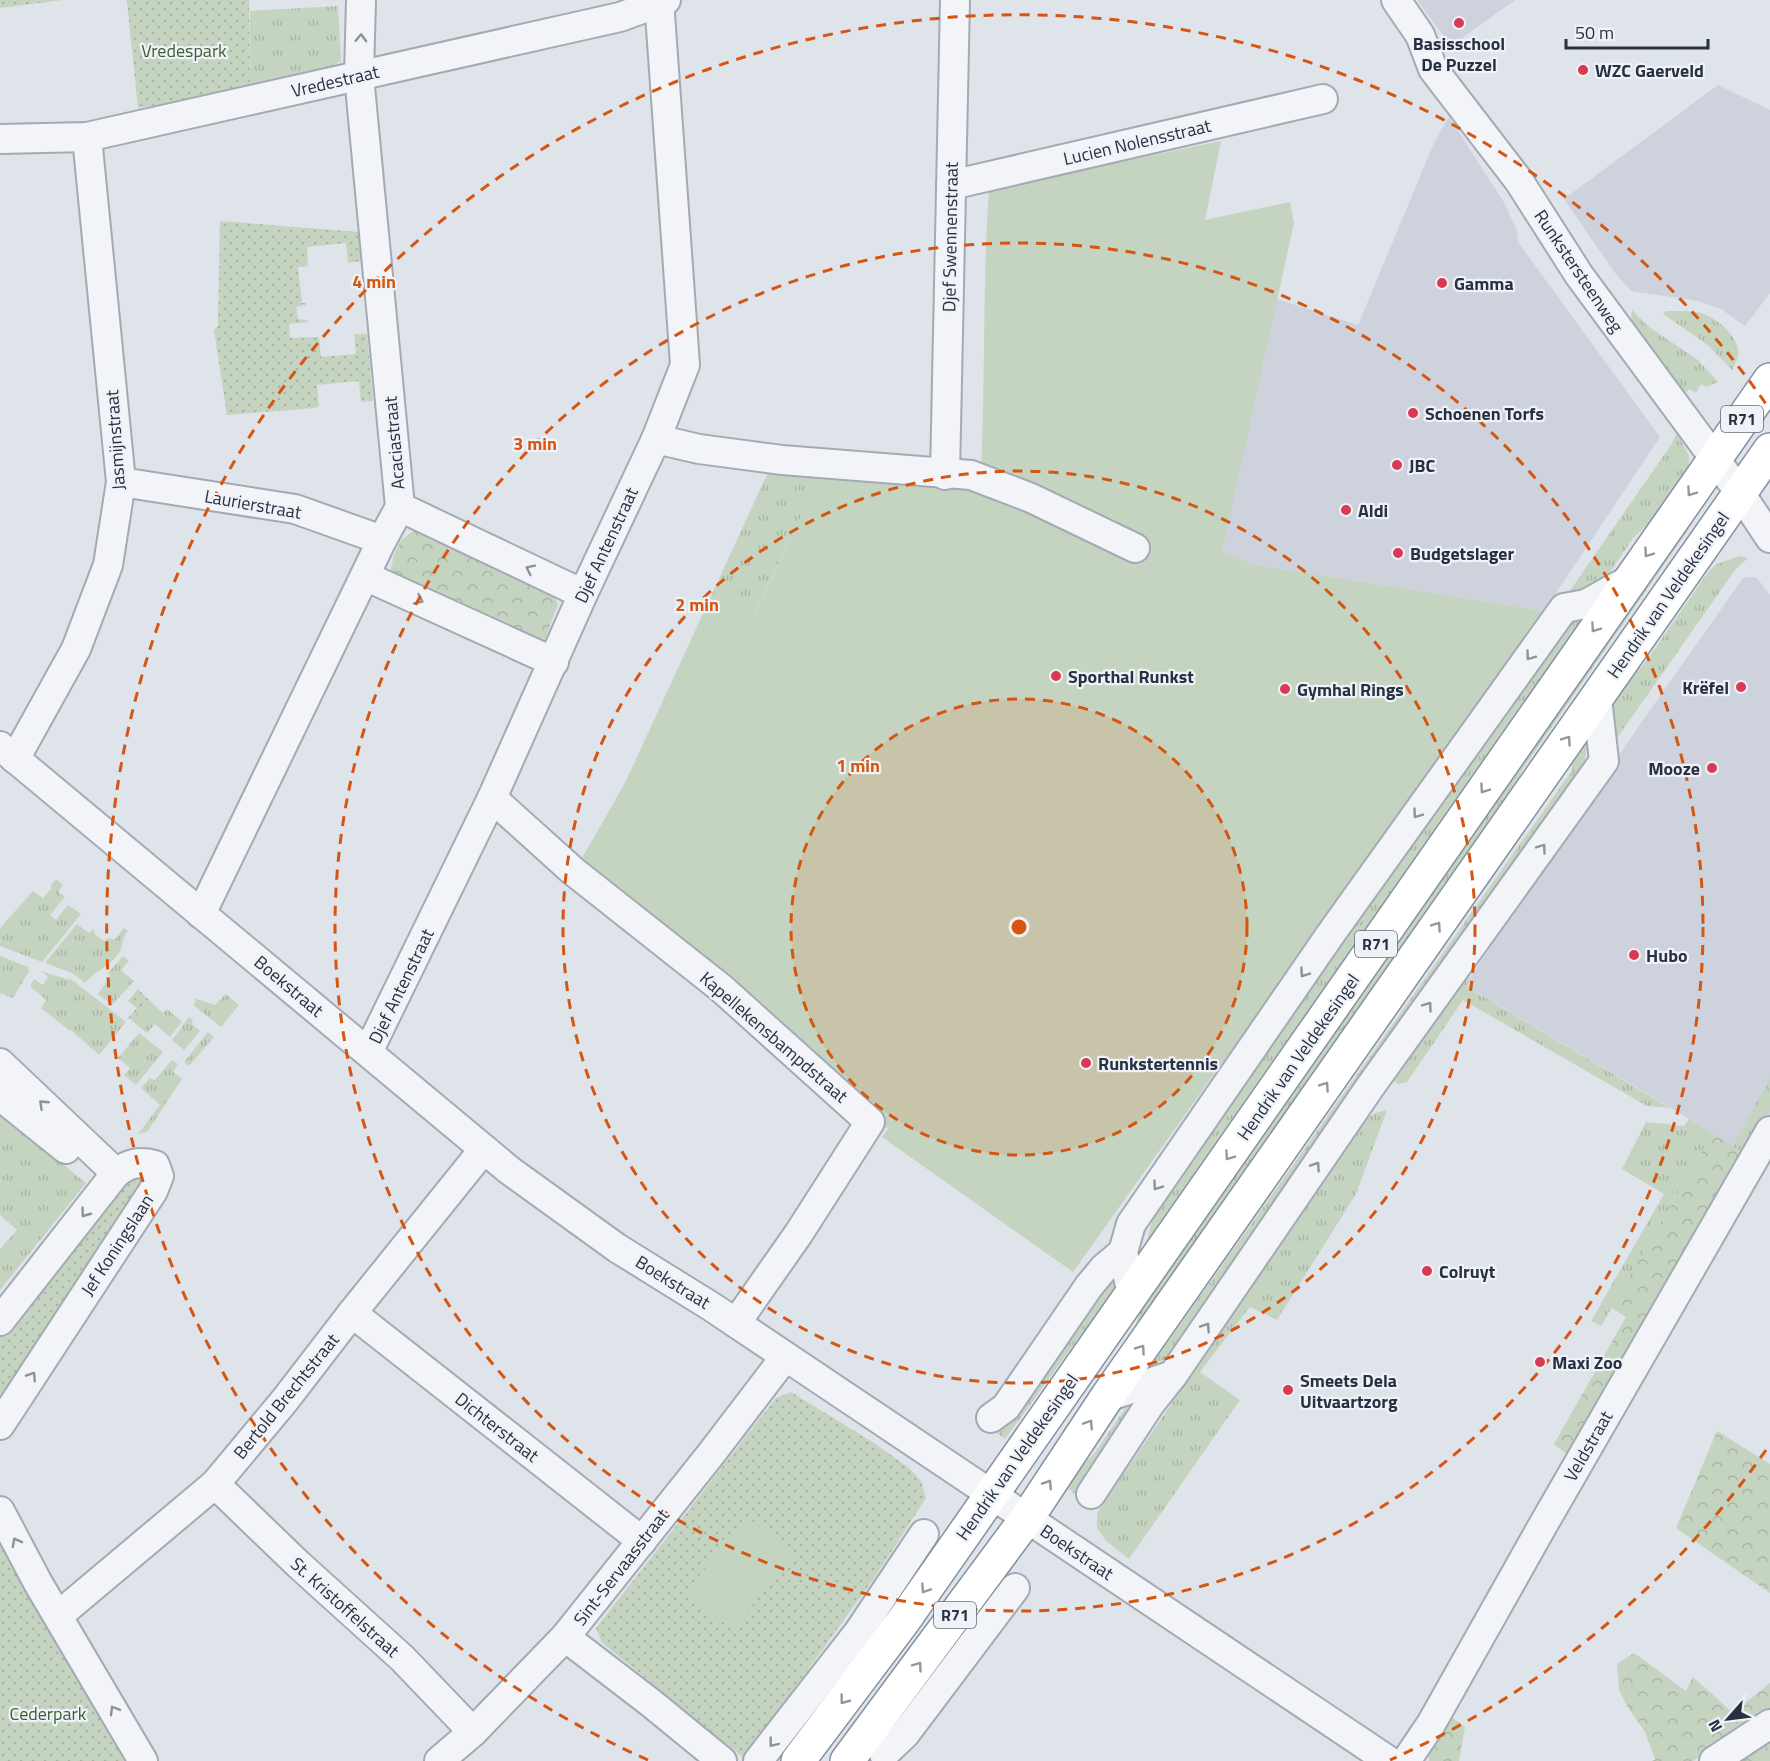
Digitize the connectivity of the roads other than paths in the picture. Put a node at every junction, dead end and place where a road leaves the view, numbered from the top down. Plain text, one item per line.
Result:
1 (362, 0) edge
2 (955, 0) edge
3 (1396, 0) edge
4 (662, 1) edge
5 (359, 76) junction
6 (1323, 99) dead end
7 (87, 137) junction
8 (0, 139) edge
9 (951, 185) junction
10 (1770, 380) edge
11 (656, 439) junction
12 (1770, 450) edge
13 (1715, 459) junction
14 (945, 475) junction
15 (121, 483) junction
16 (1740, 493) junction
17 (400, 507) junction
18 (1770, 538) edge
19 (382, 540) junction
20 (1135, 548) dead end
21 (365, 576) junction
22 (1629, 580) junction
23 (583, 594) junction
24 (554, 662) junction
25 (1597, 698) junction
26 (8, 752) edge
27 (492, 798) junction
28 (201, 914) junction
29 (368, 1052) junction
30 (0, 1063) edge
31 (0, 1096) edge
32 (1770, 1131) edge
33 (484, 1149) junction
34 (112, 1178) junction
35 (1123, 1252) junction
36 (1132, 1296) junction
37 (352, 1313) junction
38 (0, 1321) edge
39 (736, 1323) junction
40 (785, 1357) junction
41 (1173, 1375) junction
42 (1107, 1396) junction
43 (991, 1418) dead end
44 (0, 1425) edge
45 (215, 1484) junction
46 (992, 1494) junction
47 (1091, 1494) dead end
48 (0, 1511) edge
49 (1027, 1518) junction
50 (924, 1534) dead end
51 (642, 1541) junction
52 (1015, 1588) dead end
53 (59, 1615) junction
54 (904, 1620) junction
55 (860, 1630) junction
56 (566, 1637) junction
57 (883, 1714) junction
58 (1770, 1724) edge
59 (473, 1732) junction
60 (882, 1757) edge
61 (143, 1761) edge
62 (439, 1761) edge
63 (722, 1761) edge
64 (758, 1761) edge
65 (798, 1761) edge
66 (847, 1761) edge
67 (1389, 1761) edge
68 (1406, 1761) edge
69 (1714, 1761) edge

5 -> 1 street, Acaciastraat
2 - 9 street, Djef Swennenstraat
3 - 13 street, Runkstersteenweg
4 - 5 street, Vredestraat
4 - 11 street, Djef Antenstraat
5 - 7 street, Vredestraat
5 - 17 street, Acaciastraat
6 - 9 street, Lucien Nolensstraat
7 - 8 street, Vredestraat
7 - 15 street, Jasmijnstraat
9 - 14 street, Djef Swennenstraat
10 - 13 highway, R71
11 - 14 street
11 - 23 street, Djef Antenstraat
12 - 16 highway, R71
13 - 16 street, Runkstersteenweg
13 -> 22 highway, Hendrik van Veldekesingel / R71
14 - 20 street
15 - 19 street, Laurierstraat
15 - 26 street, Jasmijnstraat
16 - 18 street, Runkstersteenweg
16 - 25 highway, Hendrik van Veldekesingel / R71
17 - 19 street, Acaciastraat
23 -> 17 street
19 - 21 street, Acaciastraat
21 -> 24 street
21 - 28 street, Acaciastraat
22 -> 35 street, Hendrik van Veldekesingel
22 -> 36 highway, Hendrik van Veldekesingel / R71
23 - 24 street, Djef Antenstraat
24 - 27 street, Djef Antenstraat
41 -> 25 street, Hendrik van Veldekesingel
42 -> 25 highway, Hendrik van Veldekesingel / R71
26 - 28 street, Boekstraat
27 - 29 street, Djef Antenstraat
27 - 39 street, Kapellekensbampdstraat
28 - 29 street, Boekstraat
29 - 33 street, Boekstraat
34 -> 30 street
31 - 34 street
32 - 68 street, Veldstraat
33 - 37 street, Bertold Brechtstraat
33 - 39 street, Boekstraat
34 -> 38 street, Jef Koningslaan
44 -> 34 street, Jef Koningslaan
35 - 36 street, Hendrik van Veldekesingel
35 - 43 street, Hendrik van Veldekesingel
36 - 46 highway, Hendrik van Veldekesingel / R71
37 - 45 street, Bertold Brechtstraat
37 - 51 street, Dichterstraat
39 - 40 street, Boekstraat
40 - 46 street, Boekstraat
40 - 51 street, Sint-Servaasstraat
41 - 42 street
41 - 47 street, Hendrik van Veldekesingel
49 -> 42 highway, Hendrik van Veldekesingel / R71
45 - 53 street, Bertold Brechtstraat
45 - 59 street, St. Kristoffelstraat
46 - 49 street, Boekstraat
46 -> 54 highway, Hendrik van Veldekesingel / R71
53 -> 48 street
57 -> 49 highway, Hendrik van Veldekesingel / R71
49 - 67 street, Boekstraat
50 - 55 street
51 - 56 street, Sint-Servaasstraat
52 - 60 street
61 -> 53 street
54 - 55 street
54 -> 65 highway, Hendrik van Veldekesingel / R71
55 -> 64 street
56 - 59 street, Sint-Servaasstraat
56 - 63 street
57 - 60 street
57 - 66 highway, Hendrik van Veldekesingel / R71
58 - 69 street
59 - 62 street, Sint-Servaasstraat

